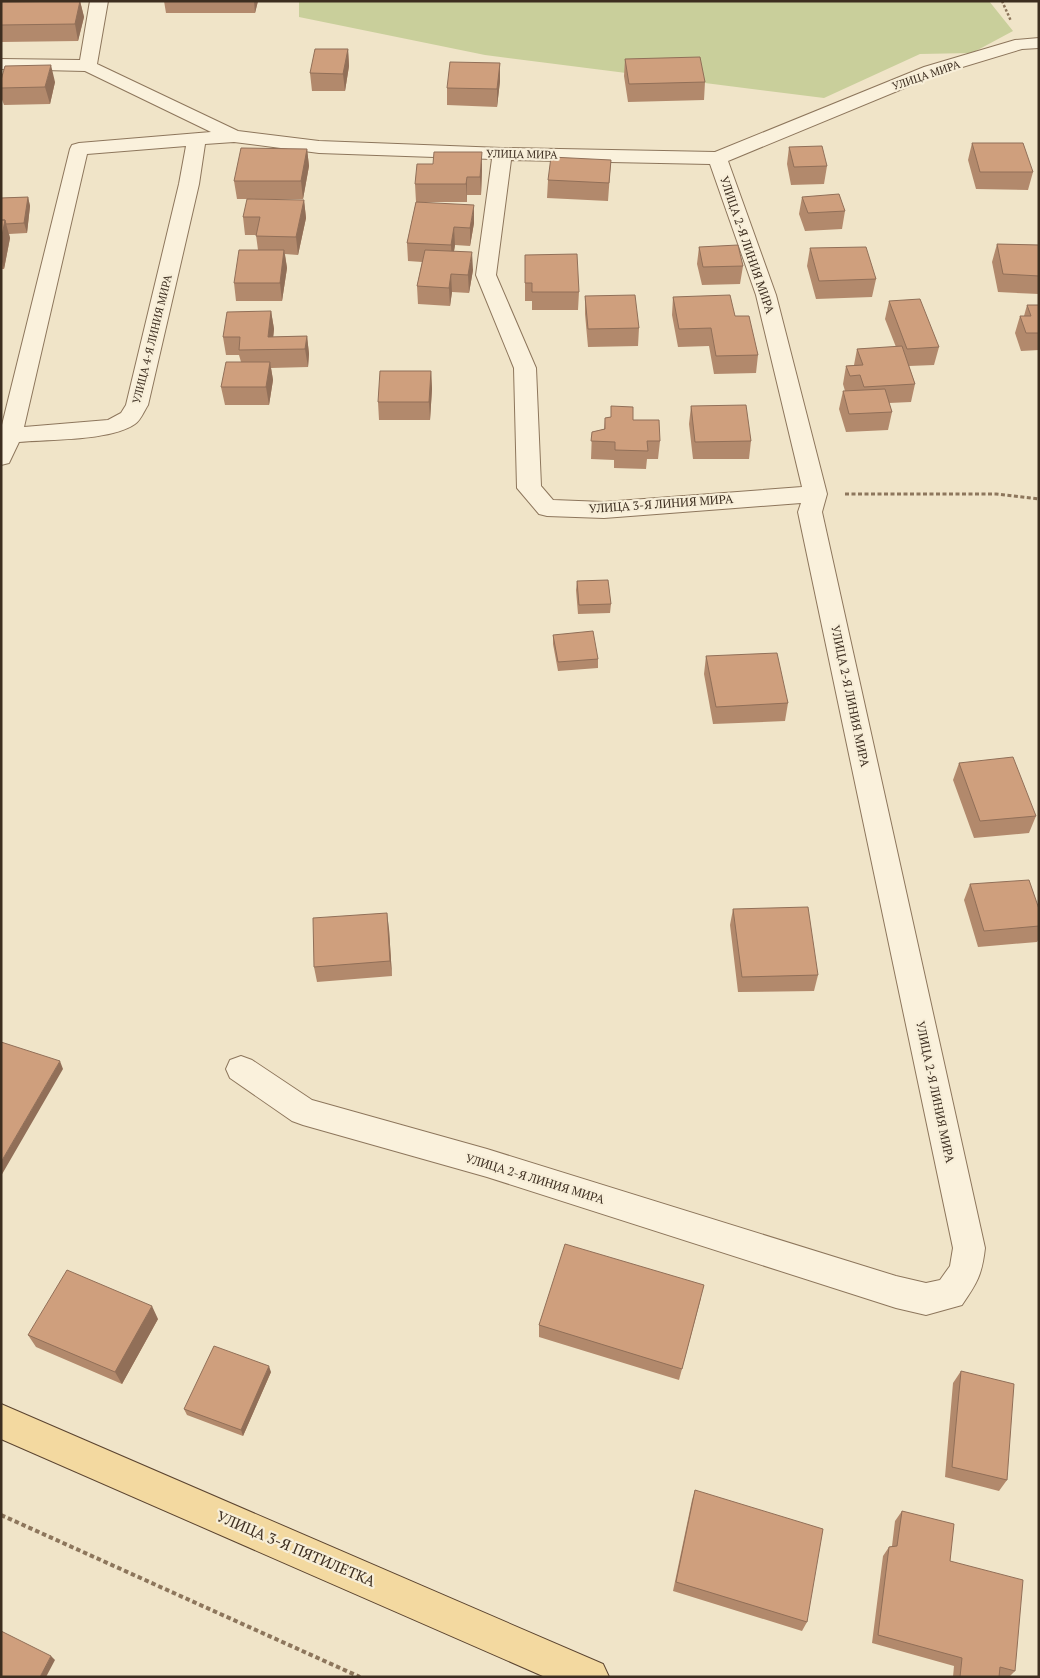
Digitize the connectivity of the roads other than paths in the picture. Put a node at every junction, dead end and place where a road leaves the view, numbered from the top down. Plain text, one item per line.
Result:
1 (99, 1) edge
2 (1039, 42) edge
3 (1, 64) edge
4 (88, 66) junction
5 (234, 136) junction
6 (196, 139) junction
7 (502, 154) junction
8 (718, 158) junction
9 (11, 434) junction
10 (1, 458) edge
11 (815, 494) junction
12 (241, 1069) dead end
13 (1, 1421) edge
14 (590, 1677) edge

1 - 4 street
2 - 8 street, УЛИЦА МИРА
3 - 4 street, УЛИЦА МИРА
4 - 5 street, УЛИЦА МИРА
5 - 6 street
5 - 7 street, УЛИЦА МИРА
6 - 9 street, УЛИЦА 4-Я ЛИНИЯ МИРА
6 - 9 street
7 - 8 street, УЛИЦА МИРА
7 - 11 street, УЛИЦА 3-Я ЛИНИЯ МИРА
8 - 11 street, УЛИЦА 2-Я ЛИНИЯ МИРА
9 - 10 street
11 - 12 street, УЛИЦА 2-Я ЛИНИЯ МИРА
13 - 14 main road, УЛИЦА 3-Я ПЯТИЛЕТКА

